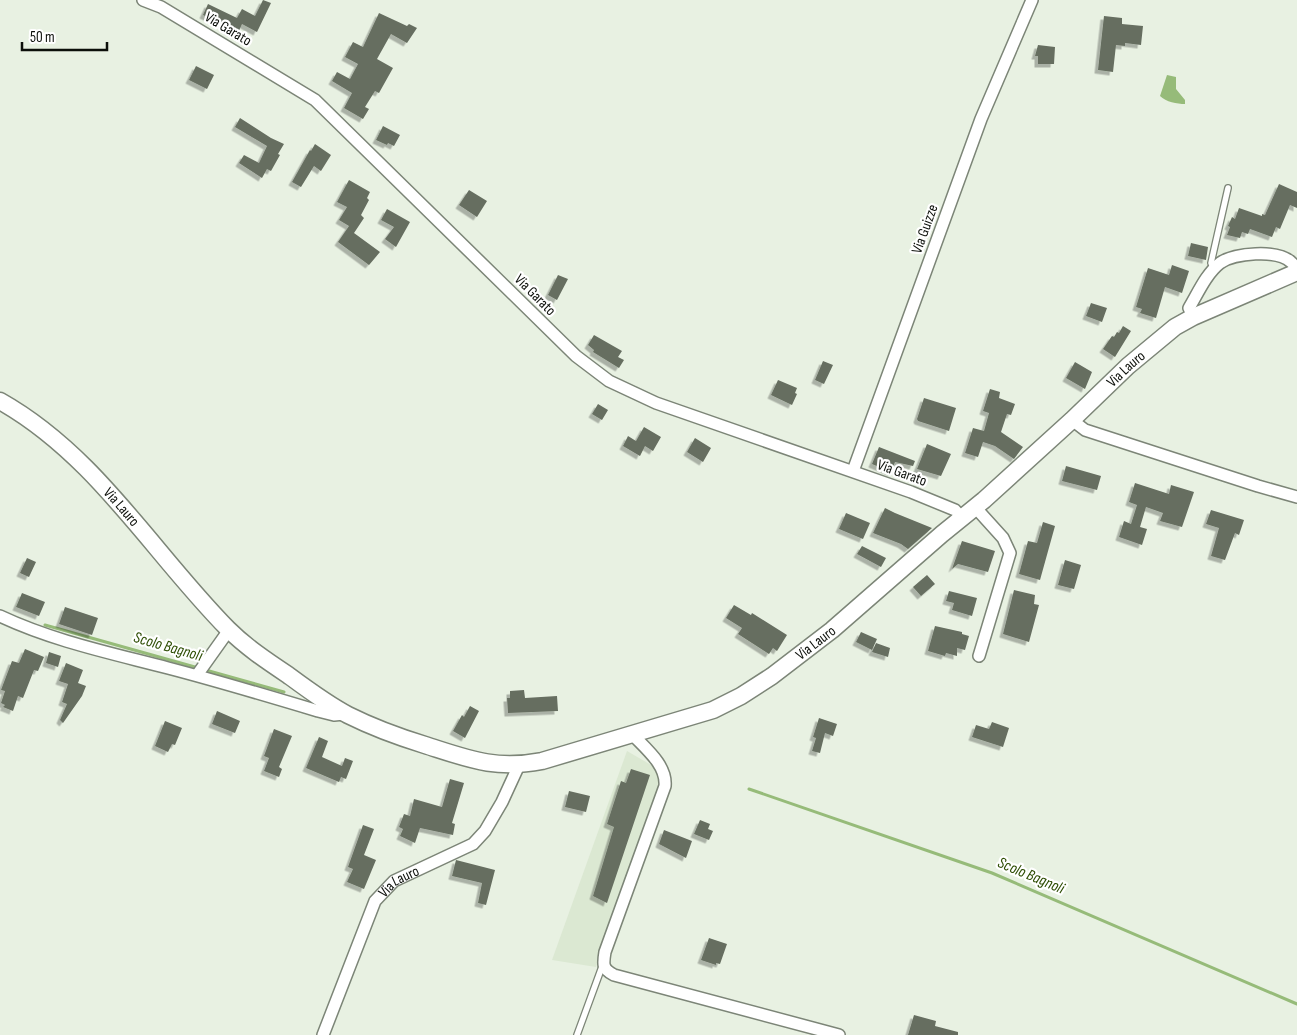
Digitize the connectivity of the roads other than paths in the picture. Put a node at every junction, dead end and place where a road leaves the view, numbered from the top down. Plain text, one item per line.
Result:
1 (142, 0) edge
2 (1032, 0) edge
3 (1228, 188) dead end
4 (1214, 270) junction
5 (1297, 272) edge
6 (1193, 317) junction
7 (0, 401) edge
8 (1072, 420) junction
9 (853, 471) junction
10 (1297, 497) edge
11 (975, 507) junction
12 (962, 518) junction
13 (0, 616) edge
14 (229, 630) junction
15 (979, 656) dead end
16 (197, 675) junction
17 (346, 714) junction
18 (632, 734) junction
19 (519, 765) junction
20 (603, 964) junction
21 (323, 1035) edge
22 (577, 1035) edge
23 (838, 1035) edge

1 - 9 street, Via Garato
2 - 9 street, Via Guizze
3 - 4 lane
4 - 5 street, Via Lauro
4 - 6 street, Via Lauro
5 - 6 street, Via Lauro
6 - 8 street, Via Lauro
7 - 14 street, Via Lauro
8 - 10 street
8 - 11 street, Via Lauro
9 - 12 street, Via Garato
11 - 12 street, Via Lauro
11 - 15 street
12 - 18 street, Via Lauro
13 - 16 street, Via Lauro
14 - 16 street
14 - 17 street, Via Lauro
16 - 17 street, Via Lauro
17 - 19 street, Via Lauro
18 - 19 street, Via Lauro
18 - 20 street
19 - 21 street, Via Lauro
20 - 22 lane
20 - 23 street

